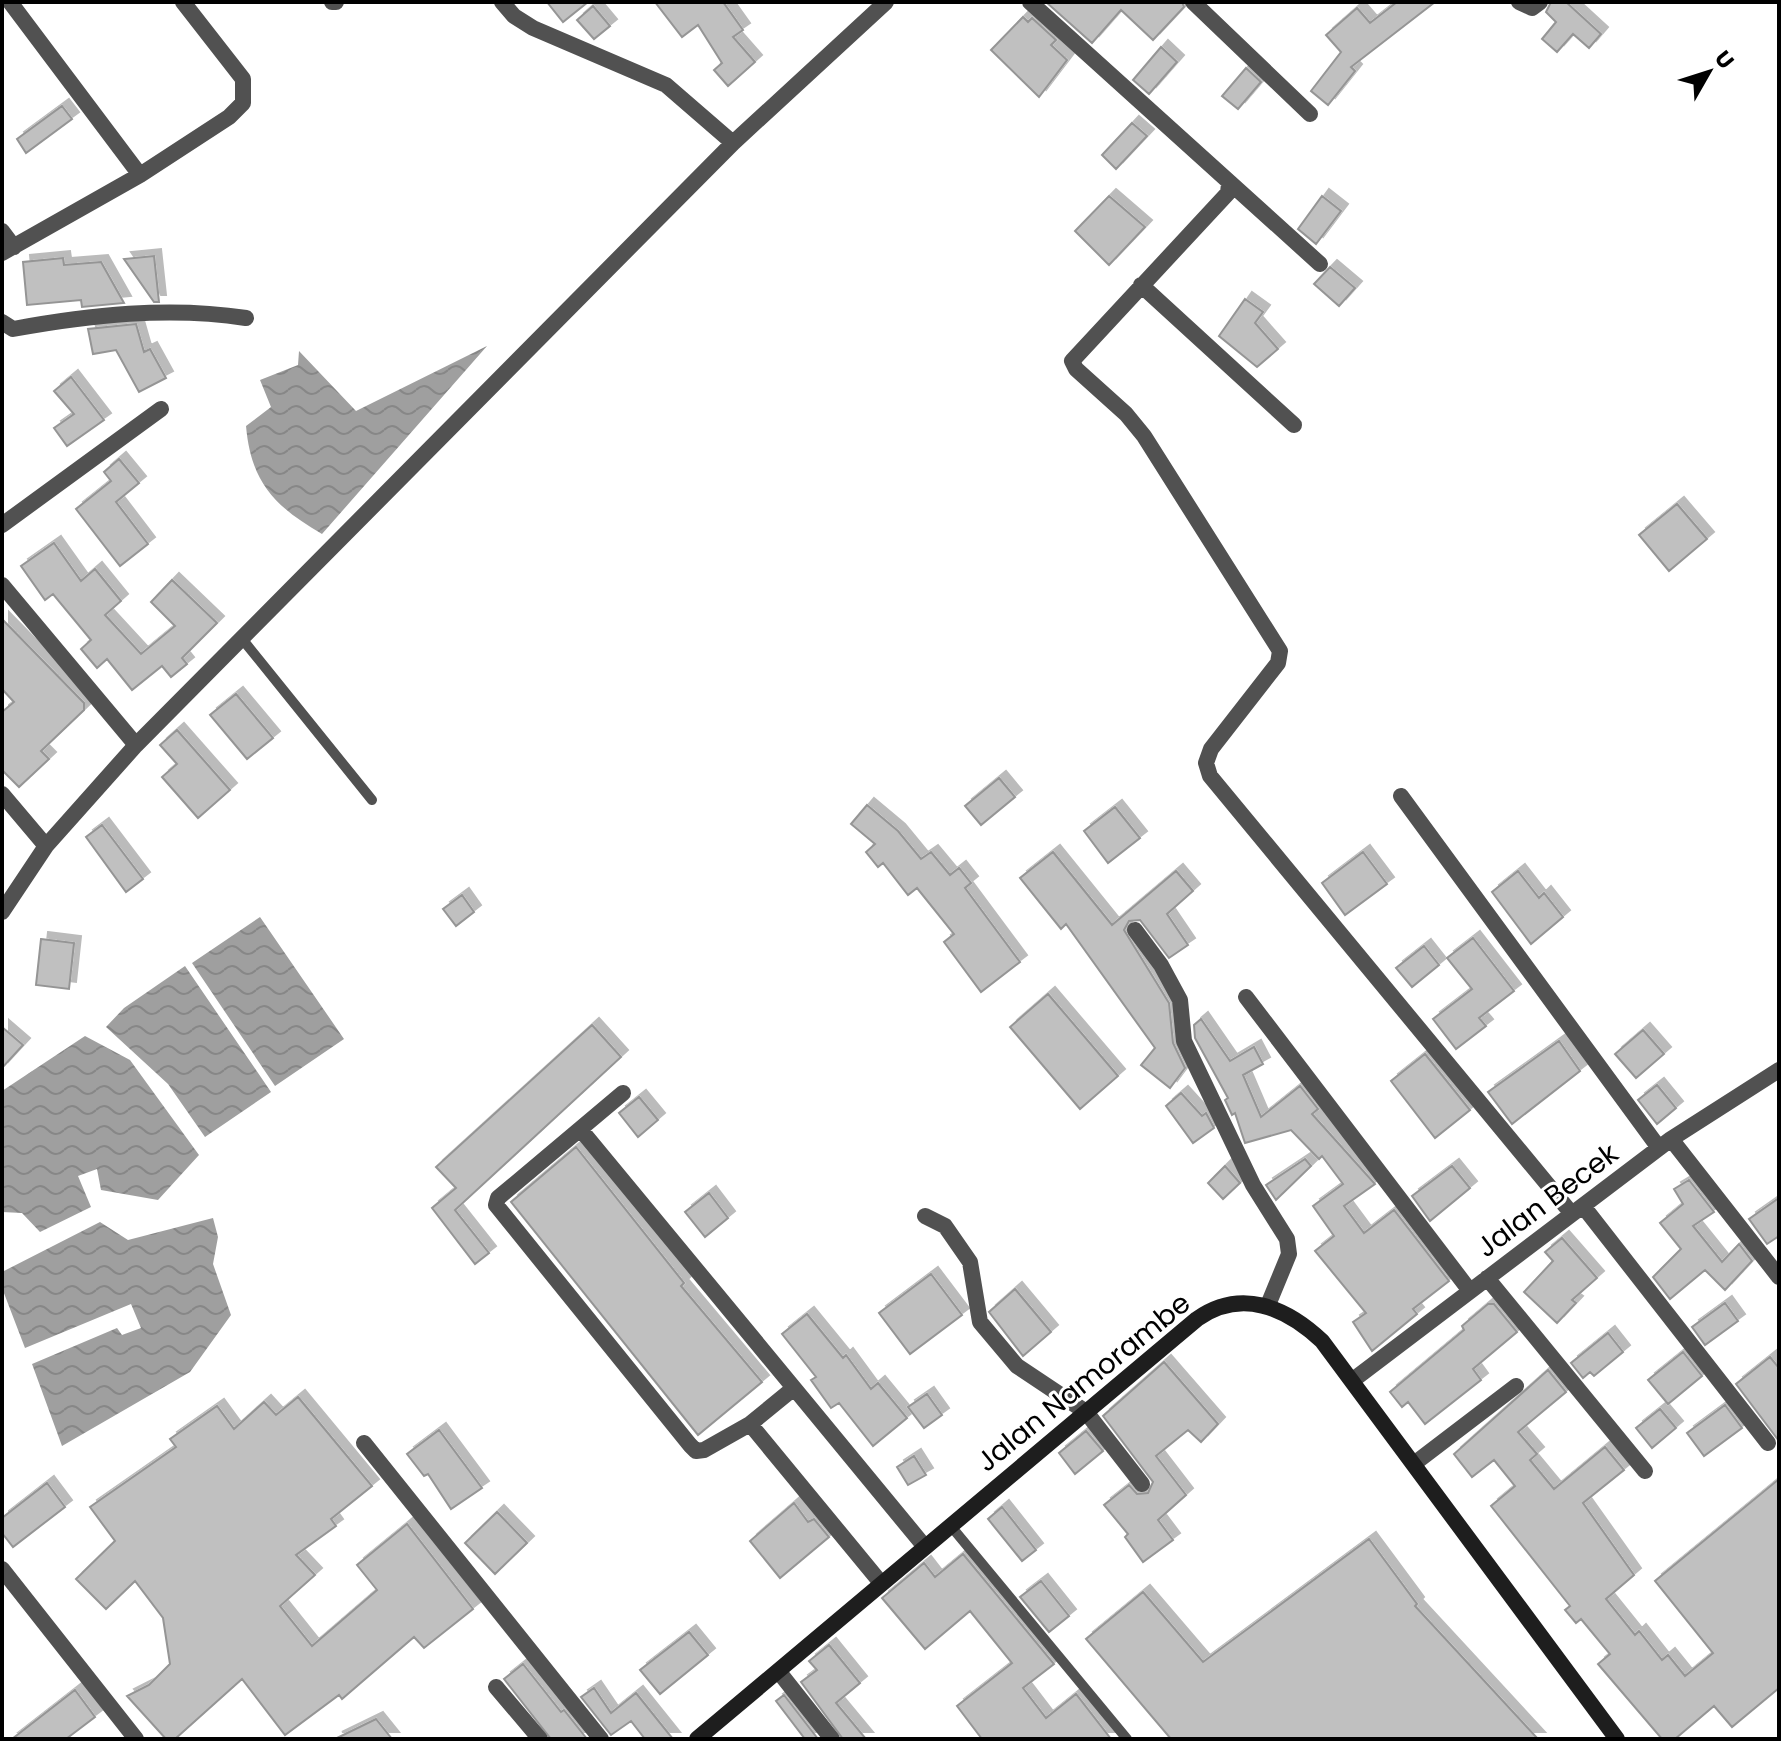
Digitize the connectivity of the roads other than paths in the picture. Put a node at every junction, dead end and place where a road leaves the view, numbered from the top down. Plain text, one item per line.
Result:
1 (10, 2) edge
2 (183, 2) edge
3 (502, 2) edge
4 (886, 2) edge
5 (1030, 2) edge
6 (1193, 2) edge
7 (1519, 2) edge
8 (1540, 2) edge
9 (1310, 114) dead end
10 (733, 143) junction
11 (140, 175) junction
12 (1229, 184) junction
13 (2, 231) edge
14 (8, 250) edge
15 (1320, 264) dead end
16 (1141, 285) junction
17 (246, 318) dead end
18 (2, 322) edge
19 (161, 409) dead end
20 (1294, 425) dead end
21 (2, 525) edge
22 (2, 585) edge
23 (243, 640) junction
24 (136, 745) junction
25 (2, 794) edge
26 (1401, 796) dead end
27 (372, 800) dead end
28 (46, 846) junction
29 (4, 902) edge
30 (1135, 930) dead end
31 (1246, 997) dead end
32 (1779, 1070) edge
33 (623, 1093) dead end
34 (581, 1130) junction
35 (1665, 1143) junction
36 (1577, 1210) junction
37 (925, 1216) dead end
38 (1779, 1277) edge
39 (1487, 1278) junction
40 (1470, 1291) junction
41 (1268, 1305) junction
42 (1353, 1380) junction
43 (1516, 1386) dead end
44 (794, 1388) junction
45 (1086, 1412) junction
46 (750, 1424) junction
47 (364, 1443) dead end
48 (1768, 1443) dead end
49 (1415, 1463) junction
50 (1645, 1471) dead end
51 (1142, 1484) dead end
52 (950, 1525) junction
53 (925, 1547) junction
54 (2, 1569) edge
55 (881, 1583) junction
56 (779, 1672) junction
57 (496, 1687) dead end
58 (136, 1739) edge
59 (540, 1739) edge
60 (601, 1739) edge
61 (697, 1739) edge
62 (832, 1739) edge
63 (1127, 1739) edge
64 (1617, 1739) edge

1 - 11 street
2 - 11 street
3 - 10 street
4 - 10 street
5 - 12 street
6 - 9 street
7 - 8 street
10 - 23 street
11 - 14 street
12 - 15 street
12 - 16 street
13 - 14 street
16 - 20 street
16 - 36 street
17 - 18 street
19 - 21 street
22 - 24 street
23 - 24 street
23 - 27 lane
24 - 28 street
25 - 28 street
26 - 35 street
28 - 29 street
30 - 41 street
31 - 40 street
32 - 35 street, Jalan Becek
33 - 34 street
34 - 44 street
34 - 46 street
35 - 36 street, Jalan Becek
35 - 38 street
36 - 39 street, Jalan Becek
36 - 48 street
37 - 45 street
39 - 40 street, Jalan Becek
39 - 50 street
40 - 42 street, Jalan Becek
41 - 42 main road, Jalan Namorambe
41 - 45 main road, Jalan Namorambe
42 - 49 main road, Jalan Namorambe
43 - 49 street
44 - 46 street
44 - 53 street
45 - 51 street
45 - 52 main road, Jalan Namorambe
46 - 55 street
47 - 60 street
49 - 64 main road, Jalan Namorambe
52 - 53 main road, Jalan Namorambe
52 - 63 lane
53 - 55 main road, Jalan Namorambe
54 - 58 street
55 - 56 main road, Jalan Namorambe
56 - 61 main road, Jalan Namorambe
56 - 62 street
57 - 59 street

